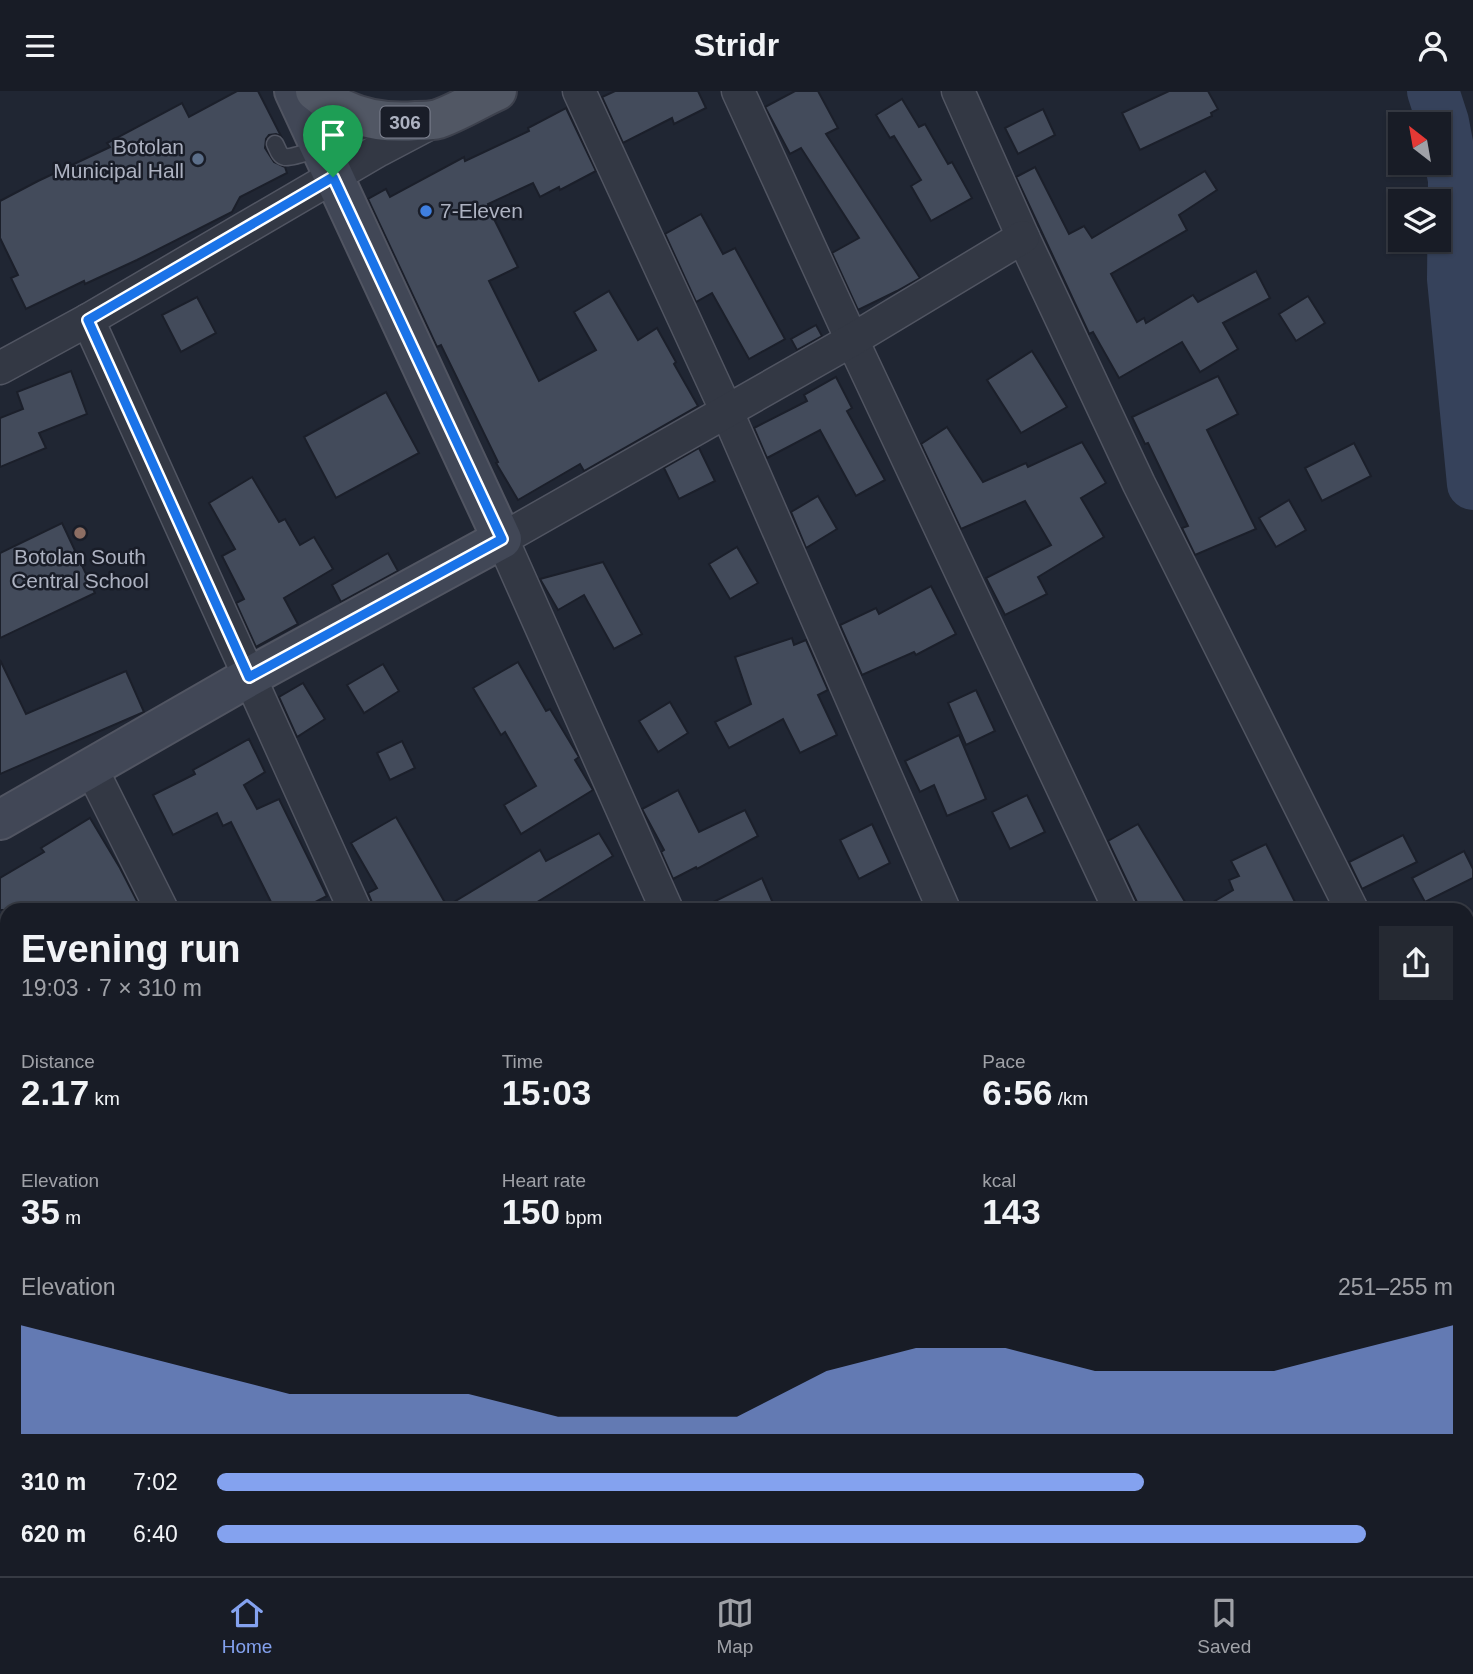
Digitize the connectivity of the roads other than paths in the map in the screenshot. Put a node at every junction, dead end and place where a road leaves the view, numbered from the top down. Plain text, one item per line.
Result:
1 (294, 91) edge
2 (315, 91) edge
3 (497, 91) edge
4 (579, 91) edge
5 (738, 91) edge
6 (958, 91) edge
7 (437, 120) junction
8 (385, 122) junction
9 (275, 144) dead end
10 (327, 162) junction
11 (1023, 237) junction
12 (88, 320) junction
13 (852, 340) junction
14 (0, 368) edge
15 (727, 412) junction
16 (502, 539) junction
17 (249, 677) junction
18 (91, 768) junction
19 (0, 820) edge
20 (158, 903) edge
21 (352, 903) edge
22 (664, 903) edge
23 (941, 903) edge
24 (1117, 903) edge
25 (1348, 903) edge

1 - 10 main road
2 - 8 main road, 306
3 - 7 main road, 306
4 - 15 street
5 - 13 street
6 - 11 street
7 - 8 main road, 306
7 - 10 street
8 - 10 lane
9 - 10 lane
10 - 12 street
10 - 16 main road
11 - 13 street
11 - 25 street
12 - 14 street
12 - 17 street
13 - 15 street
13 - 24 street
15 - 16 street
15 - 23 street
16 - 17 main road
16 - 22 street
17 - 18 main road
17 - 21 street
18 - 19 main road
18 - 20 street

